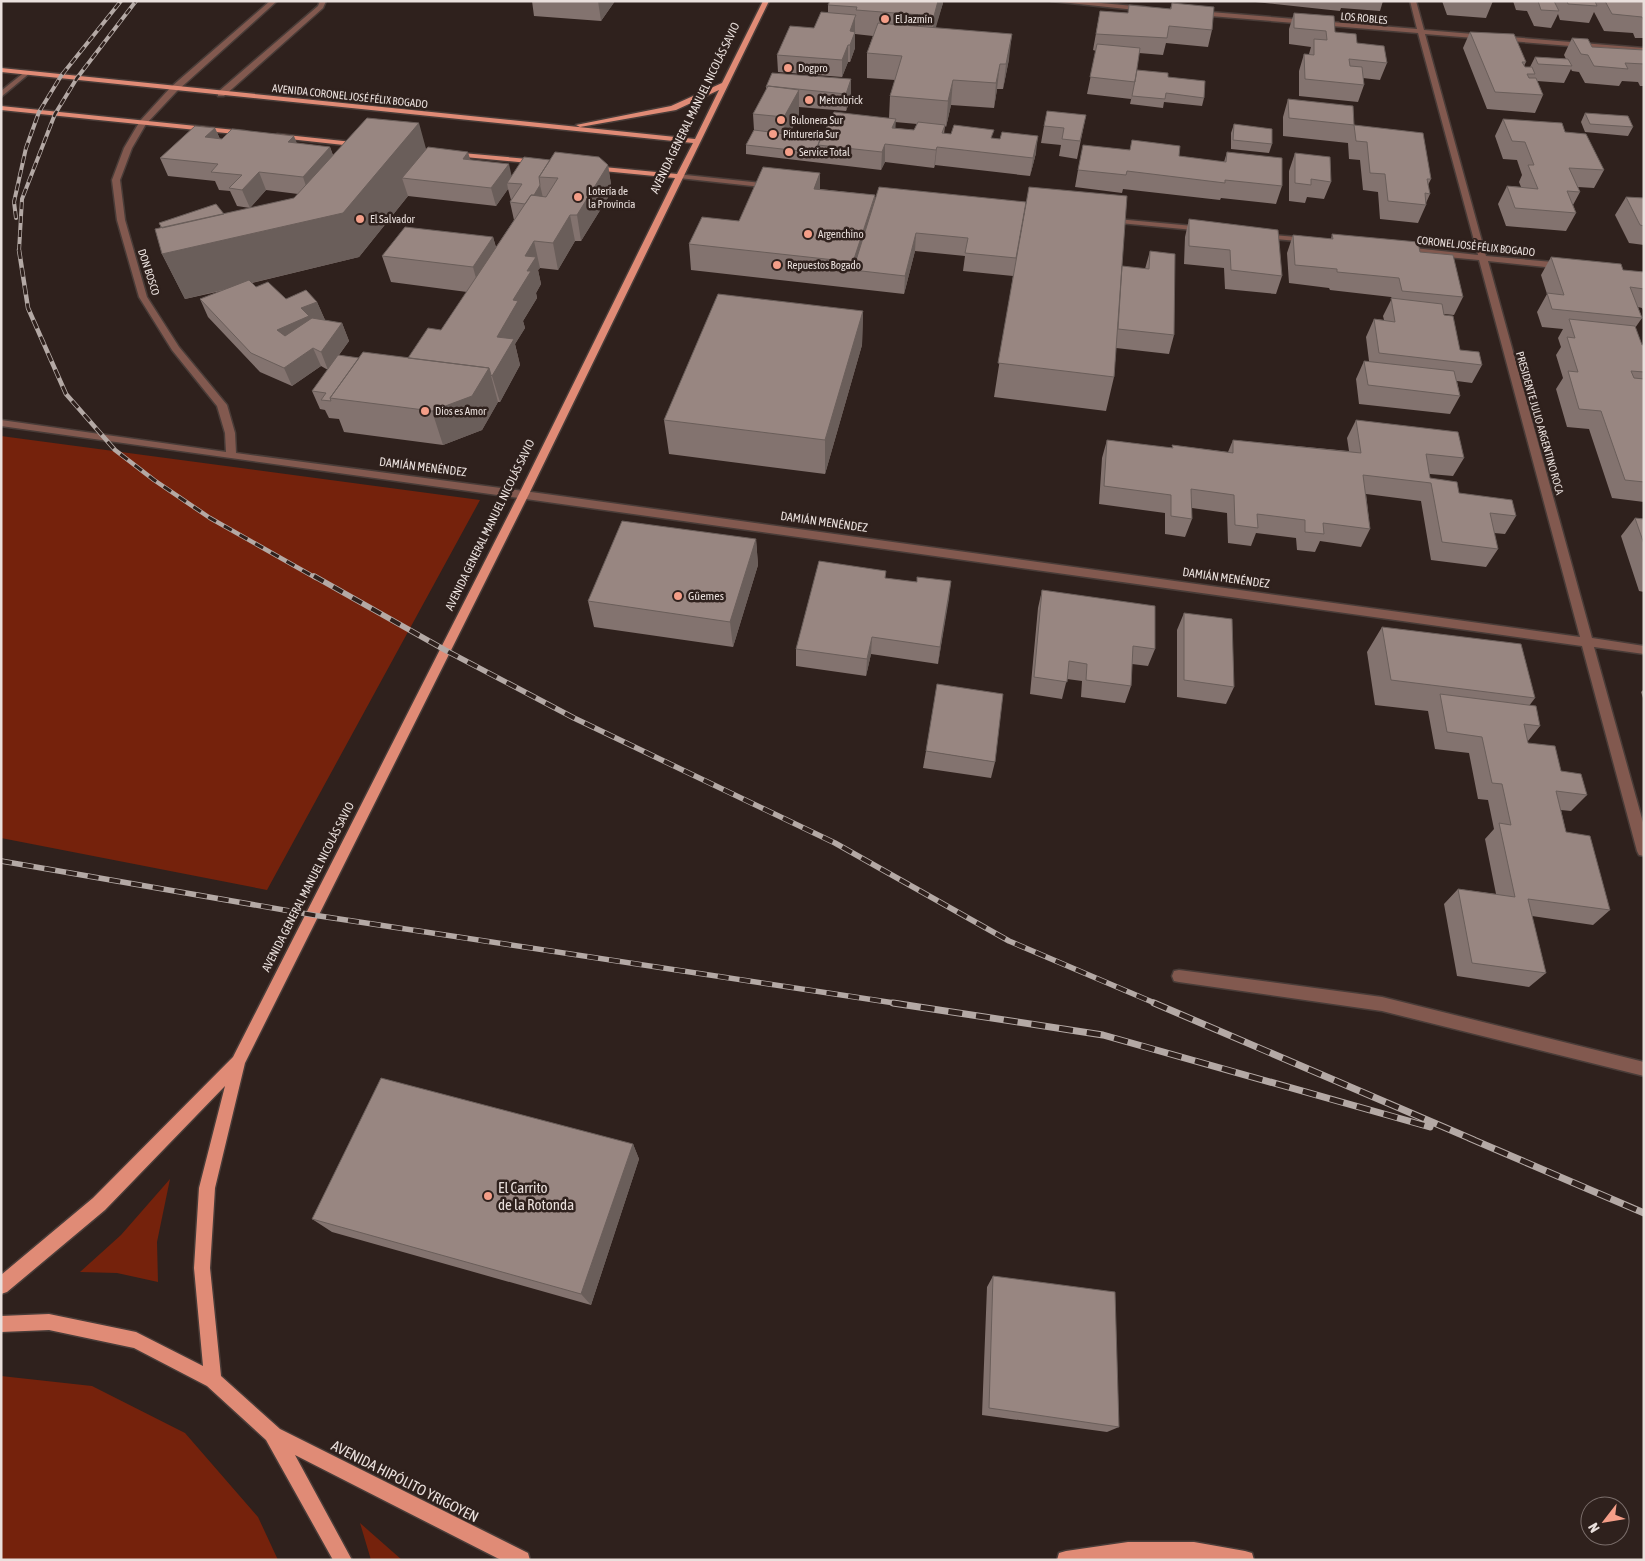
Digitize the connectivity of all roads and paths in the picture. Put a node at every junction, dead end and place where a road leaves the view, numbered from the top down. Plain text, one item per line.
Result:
1 (274, 1) edge
2 (323, 1) edge
3 (766, 1) edge
4 (1054, 1) edge
5 (1412, 1) edge
6 (1153, 10) edge
7 (1192, 13) edge
8 (1420, 32) junction
9 (1644, 50) edge
10 (1, 70) edge
11 (28, 72) junction
12 (724, 85) junction
13 (174, 90) junction
14 (221, 94) junction
15 (1, 95) edge
16 (1, 108) edge
17 (143, 123) junction
18 (560, 128) junction
19 (252, 134) edge
20 (272, 136) edge
21 (696, 141) junction
22 (371, 146) edge
23 (441, 152) edge
24 (550, 163) edge
25 (580, 166) edge
26 (679, 176) junction
27 (778, 186) edge
28 (1095, 218) edge
29 (1214, 230) edge
30 (1253, 234) edge
31 (1313, 240) edge
32 (1392, 249) edge
33 (1481, 258) junction
34 (1577, 267) edge
35 (1, 422) edge
36 (231, 456) junction
37 (524, 494) junction
38 (1588, 642) junction
39 (1644, 650) edge
40 (1644, 851) edge
41 (1179, 976) dead end
42 (238, 1062) junction
43 (1644, 1069) edge
44 (1, 1286) edge
45 (1, 1324) edge
46 (213, 1380) junction
47 (273, 1434) junction
48 (343, 1560) edge
49 (521, 1560) edge
50 (1066, 1560) edge
51 (1246, 1560) edge

1 - 13 street, DON BOSCO
2 - 14 street
3 - 12 main road, AVENIDA GENERAL MANUEL NICOLÁS SAVIO
4 - 6 street
5 - 8 street, PRESIDENTE JULIO ARGENTINO ROCA
7 - 8 street, LOS ROBLES
8 - 9 street, LOS ROBLES
8 - 33 street, PRESIDENTE JULIO ARGENTINO ROCA
10 - 11 main road, AVENIDA CORONEL JOSÉ FÉLIX BOGADO
11 - 13 main road, AVENIDA CORONEL JOSÉ FÉLIX BOGADO
11 - 15 street
12 - 18 main road
12 - 21 main road, AVENIDA GENERAL MANUEL NICOLÁS SAVIO
13 - 14 main road, AVENIDA CORONEL JOSÉ FÉLIX BOGADO
13 - 17 street, DON BOSCO
14 - 18 main road, AVENIDA CORONEL JOSÉ FÉLIX BOGADO
16 - 17 main road
17 - 19 main road
17 - 36 street, DON BOSCO
18 - 21 main road, AVENIDA CORONEL JOSÉ FÉLIX BOGADO
20 - 22 main road
21 - 26 main road, AVENIDA GENERAL MANUEL NICOLÁS SAVIO
23 - 24 main road
25 - 26 main road
26 - 27 street
26 - 37 main road, AVENIDA GENERAL MANUEL NICOLÁS SAVIO
28 - 29 street
30 - 31 street
32 - 33 street, CORONEL JOSÉ FÉLIX BOGADO
33 - 34 street, CORONEL JOSÉ FÉLIX BOGADO
33 - 38 street, PRESIDENTE JULIO ARGENTINO ROCA
35 - 36 street, DAMIÁN MENÉNDEZ
36 - 37 street, DAMIÁN MENÉNDEZ
37 - 38 street, DAMIÁN MENÉNDEZ
37 - 42 main road, AVENIDA GENERAL MANUEL NICOLÁS SAVIO
38 - 39 street, DAMIÁN MENÉNDEZ
38 - 40 street, PRESIDENTE JULIO ARGENTINO ROCA
41 - 43 street
42 - 44 main road, AVENIDA GENERAL MANUEL NICOLÁS SAVIO
42 - 46 main road, AVENIDA GENERAL MANUEL NICOLÁS SAVIO
45 - 46 main road
46 - 47 main road
47 - 48 main road
47 - 49 main road, AVENIDA HIPÓLITO YRIGOYEN
50 - 51 main road

